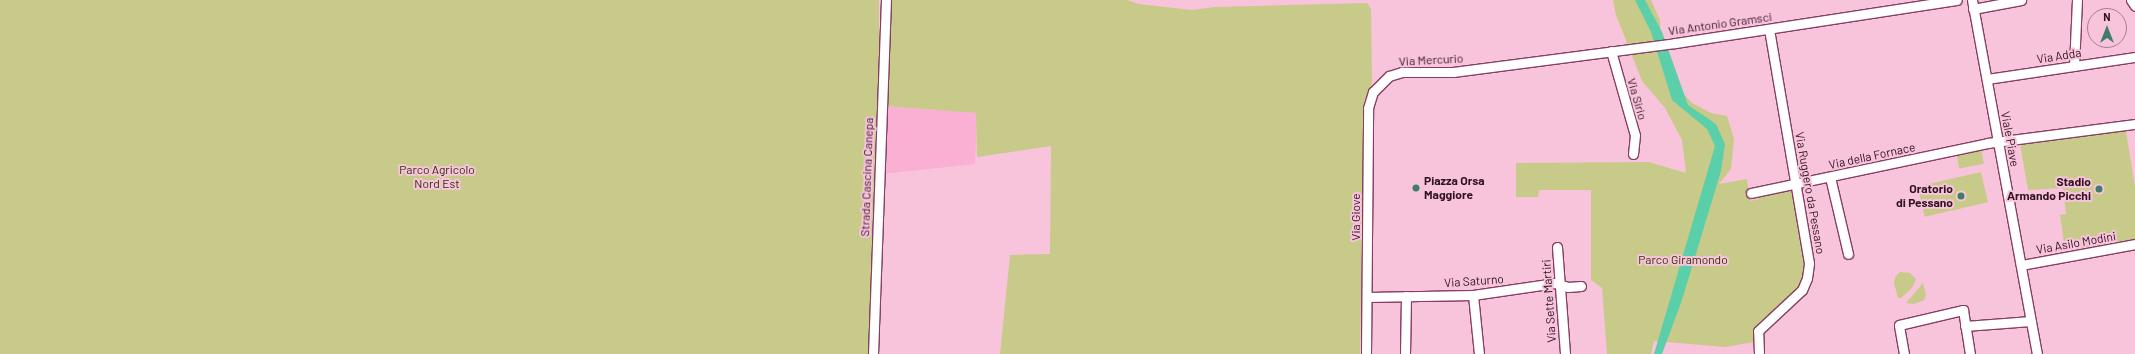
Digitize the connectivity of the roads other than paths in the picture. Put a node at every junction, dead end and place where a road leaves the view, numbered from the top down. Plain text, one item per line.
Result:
1 (886, 0) edge
2 (1958, 0) edge
3 (2021, 0) edge
4 (2077, 0) edge
5 (2131, 0) edge
6 (1972, 4) edge
7 (2135, 6) edge
8 (1769, 29) junction
9 (1611, 51) junction
10 (2135, 57) edge
11 (2074, 66) junction
12 (1486, 67) joint
13 (1987, 80) junction
14 (1380, 84) joint
15 (2135, 124) edge
16 (1998, 144) junction
17 (1633, 154) dead end
18 (1830, 177) junction
19 (1796, 184) junction
20 (1751, 193) dead end
21 (2135, 244) edge
22 (1557, 247) dead end
23 (1848, 254) dead end
24 (2021, 265) junction
25 (1558, 283) junction
26 (1581, 286) dead end
27 (1473, 295) junction
28 (1406, 296) junction
29 (1368, 297) junction
30 (2031, 321) junction
31 (1965, 326) junction
32 (873, 354) edge
33 (1366, 354) edge
34 (1405, 354) edge
35 (1479, 354) edge
36 (1565, 354) edge
37 (1759, 354) edge
38 (1904, 354) edge
39 (1970, 354) edge
40 (2036, 354) edge

1 - 32 street, Strada Cascina Canepa
2 - 8 street, Via Antonio Gramsci
3 - 6 street
4 - 11 street
5 - 7 street
6 - 13 street, Viale Piave
8 - 9 street, Via Antonio Gramsci
8 - 19 street, Via Ruggero da Pessano
9 - 12 street, Via Antonio Gramsci
9 - 17 street, Via Sirio
10 - 11 street, Via Adda
11 - 13 street, Via Adda
12 - 14 street, Via Mercurio
13 - 16 street, Viale Piave
14 - 29 street, Via Giove
15 - 16 street, Via della Fornace
16 - 18 street, Via della Fornace
16 - 24 street, Viale Piave
18 - 19 street, Via della Fornace
18 - 23 street
19 - 20 street, Via della Fornace
19 - 37 street, Via Ruggero da Pessano
21 - 24 street, Via Asilo Modini
22 - 25 street, Via Sette Martiri
24 - 30 street, Viale Piave
25 - 26 street, Via Saturno
25 - 27 street, Via Saturno
25 - 36 street, Via Sette Martiri
27 - 28 street, Via Saturno
27 - 35 street
28 - 29 street, Via Saturno
28 - 34 street
29 - 33 street, Via Giove
30 - 31 street
30 - 40 street, Viale Piave
31 - 38 street
31 - 39 street

